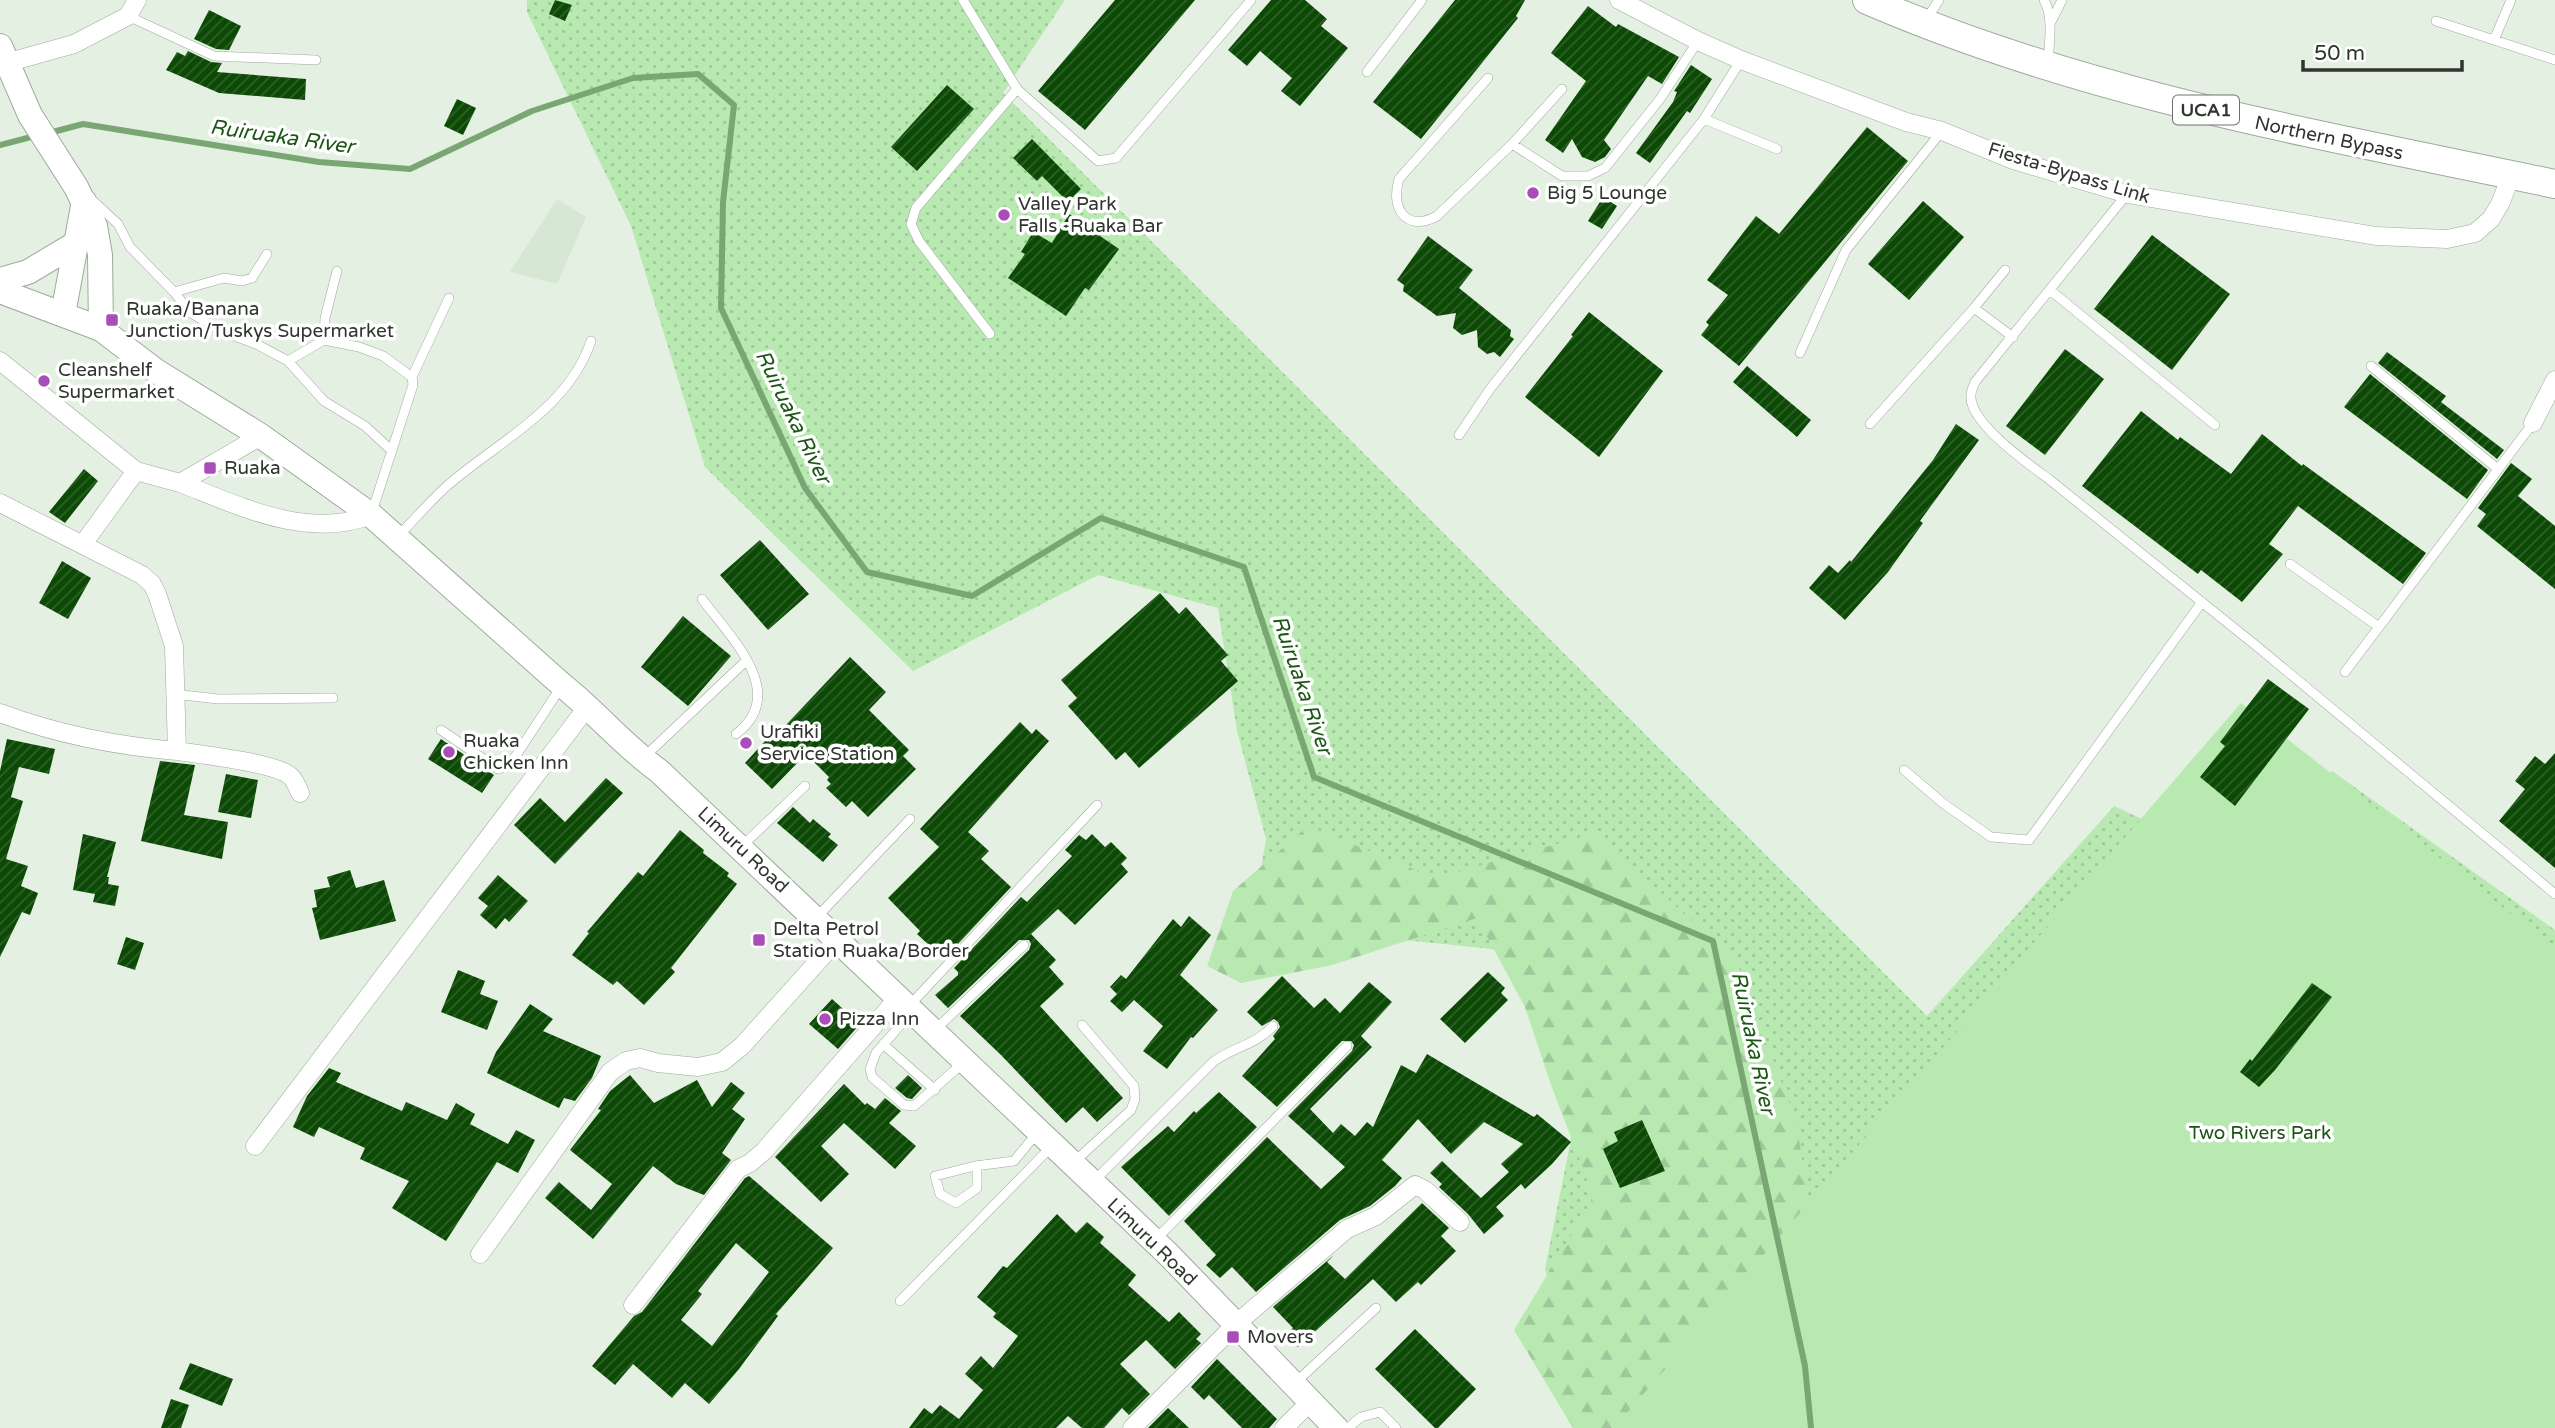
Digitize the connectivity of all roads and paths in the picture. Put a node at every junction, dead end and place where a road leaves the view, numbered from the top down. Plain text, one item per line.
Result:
1 (137, 0) edge
2 (963, 0) edge
3 (1251, 0) edge
4 (1422, 0) edge
5 (1619, 0) edge
6 (1867, 0) edge
7 (1939, 0) edge
8 (2044, 0) edge
9 (2062, 0) edge
10 (2511, 0) edge
11 (128, 16) junction
12 (2437, 22) dead end
13 (2050, 23) junction
14 (1924, 24) junction
15 (2494, 40) junction
16 (1698, 41) junction
17 (3, 55) edge
18 (316, 60) dead end
19 (1741, 60) junction
20 (2555, 60) edge
21 (2048, 67) junction
22 (1367, 72) dead end
23 (1488, 78) dead end
24 (1017, 89) junction
25 (1562, 89) dead end
26 (1704, 119) junction
27 (1942, 131) junction
28 (1512, 144) junction
29 (1777, 149) dead end
30 (2511, 175) junction
31 (2553, 186) edge
32 (80, 194) junction
33 (2127, 194) junction
34 (75, 244) junction
35 (267, 254) dead end
36 (2005, 270) dead end
37 (337, 271) dead end
38 (0, 280) edge
39 (2050, 290) junction
40 (0, 291) edge
41 (174, 292) junction
42 (449, 299) dead end
43 (1975, 308) junction
44 (63, 314) junction
45 (101, 329) junction
46 (990, 334) dead end
47 (2012, 337) junction
48 (324, 340) junction
49 (591, 341) dead end
50 (1800, 353) dead end
51 (0, 361) edge
52 (288, 361) junction
53 (2371, 366) dead end
54 (412, 377) junction
55 (2555, 380) edge
56 (2533, 423) joint
57 (1870, 424) dead end
58 (2215, 425) dead end
59 (1460, 435) dead end
60 (261, 436) junction
61 (391, 450) junction
62 (2498, 469) junction
63 (136, 471) junction
64 (180, 483) junction
65 (0, 503) edge
66 (371, 514) junction
67 (397, 537) junction
68 (83, 544) junction
69 (2290, 564) dead end
70 (702, 599) dead end
71 (2202, 602) junction
72 (2379, 627) junction
73 (747, 660) junction
74 (2345, 672) dead end
75 (562, 685) junction
76 (174, 694) junction
77 (333, 698) dead end
78 (588, 706) junction
79 (0, 713) edge
80 (441, 730) dead end
81 (736, 734) dead end
82 (177, 751) junction
83 (642, 759) junction
84 (1904, 770) dead end
85 (805, 786) dead end
86 (300, 793) dead end
87 (1097, 805) dead end
88 (910, 818) dead end
89 (740, 848) junction
90 (2555, 894) edge
91 (815, 918) junction
92 (838, 939) junction
93 (1024, 945) dead end
94 (906, 1006) junction
95 (1082, 1025) dead end
96 (1273, 1027) dead end
97 (933, 1032) junction
98 (883, 1044) junction
99 (1347, 1046) dead end
100 (965, 1062) junction
101 (935, 1090) junction
102 (1045, 1139) junction
103 (255, 1146) dead end
104 (1071, 1164) junction
105 (977, 1166) junction
106 (1091, 1184) junction
107 (1460, 1222) dead end
108 (1154, 1241) junction
109 (480, 1254) dead end
110 (900, 1301) dead end
111 (633, 1305) dead end
112 (1376, 1308) dead end
113 (1236, 1324) junction
114 (1294, 1383) junction
115 (1322, 1416) edge
116 (1132, 1428) edge
117 (1284, 1428) edge
118 (1348, 1428) edge
119 (1396, 1428) edge

1 - 11 street
2 - 24 lane
3 - 24 lane
4 - 22 lane
5 - 16 street, Fiesta-Bypass Link
6 - 14 main road, Northern Bypass / UCA1
7 - 14 lane
8 - 13 lane
9 - 13 lane
10 - 15 lane
11 - 17 street
11 - 18 lane
12 - 15 lane
13 - 21 lane
14 - 21 main road, Northern Bypass / UCA1
15 - 20 lane
16 - 19 street, Fiesta-Bypass Link
16 - 28 lane
17 - 32 main road
19 - 26 lane
19 - 27 street, Fiesta-Bypass Link
21 - 30 main road, Northern Bypass / UCA1
23 - 28 lane
24 - 46 lane
25 - 28 lane
26 - 29 lane
26 - 59 lane
27 - 33 street, Fiesta-Bypass Link
27 - 50 lane
30 - 31 main road, Northern Bypass / UCA1
30 - 33 street, Fiesta-Bypass Link
32 - 34 main road
32 - 41 lane
32 - 45 main road
33 - 39 lane
34 - 38 main road
34 - 44 main road
35 - 41 lane
36 - 43 lane
37 - 48 lane
39 - 47 lane
39 - 58 lane
40 - 44 main road, Limuru Road
41 - 52 lane
42 - 54 lane
43 - 47 lane
43 - 57 lane
44 - 45 main road, Limuru Road
45 - 60 main road, Limuru Road
47 - 71 lane
48 - 52 lane
48 - 54 lane
49 - 67 lane
51 - 63 street
52 - 61 lane
53 - 62 lane
54 - 61 lane
55 - 56 street
56 - 62 lane
60 - 64 street
60 - 66 main road, Limuru Road
61 - 66 lane
62 - 72 lane
63 - 64 street
63 - 68 street
64 - 66 street
65 - 68 street
66 - 67 main road, Limuru Road
67 - 75 main road, Limuru Road
68 - 76 street
69 - 72 lane
70 - 73 lane
71 - 84 lane
71 - 90 lane
72 - 74 lane
73 - 81 lane
73 - 83 lane
75 - 78 main road, Limuru Road
75 - 80 lane
76 - 77 lane
76 - 82 street
78 - 83 main road, Limuru Road
78 - 103 street
79 - 82 street
82 - 86 street
83 - 89 main road, Limuru Road
85 - 89 lane
87 - 94 lane
88 - 91 lane
89 - 91 main road, Limuru Road
91 - 92 main road, Limuru Road
92 - 94 main road, Limuru Road
92 - 109 street
93 - 97 lane
94 - 97 main road, Limuru Road
94 - 98 lane
94 - 111 street
95 - 104 lane
96 - 106 lane
97 - 100 main road, Limuru Road
98 - 101 lane
98 - 101 lane
99 - 108 lane
100 - 101 lane
100 - 102 main road, Limuru Road
102 - 104 main road, Limuru Road
102 - 105 lane
102 - 110 lane
104 - 106 main road, Limuru Road
105 - 105 lane
106 - 108 main road, Limuru Road
107 - 113 street
108 - 113 main road, Limuru Road
112 - 114 lane
113 - 114 main road, Limuru Road
113 - 116 street
114 - 115 main road, Limuru Road
115 - 117 street
118 - 119 lane

